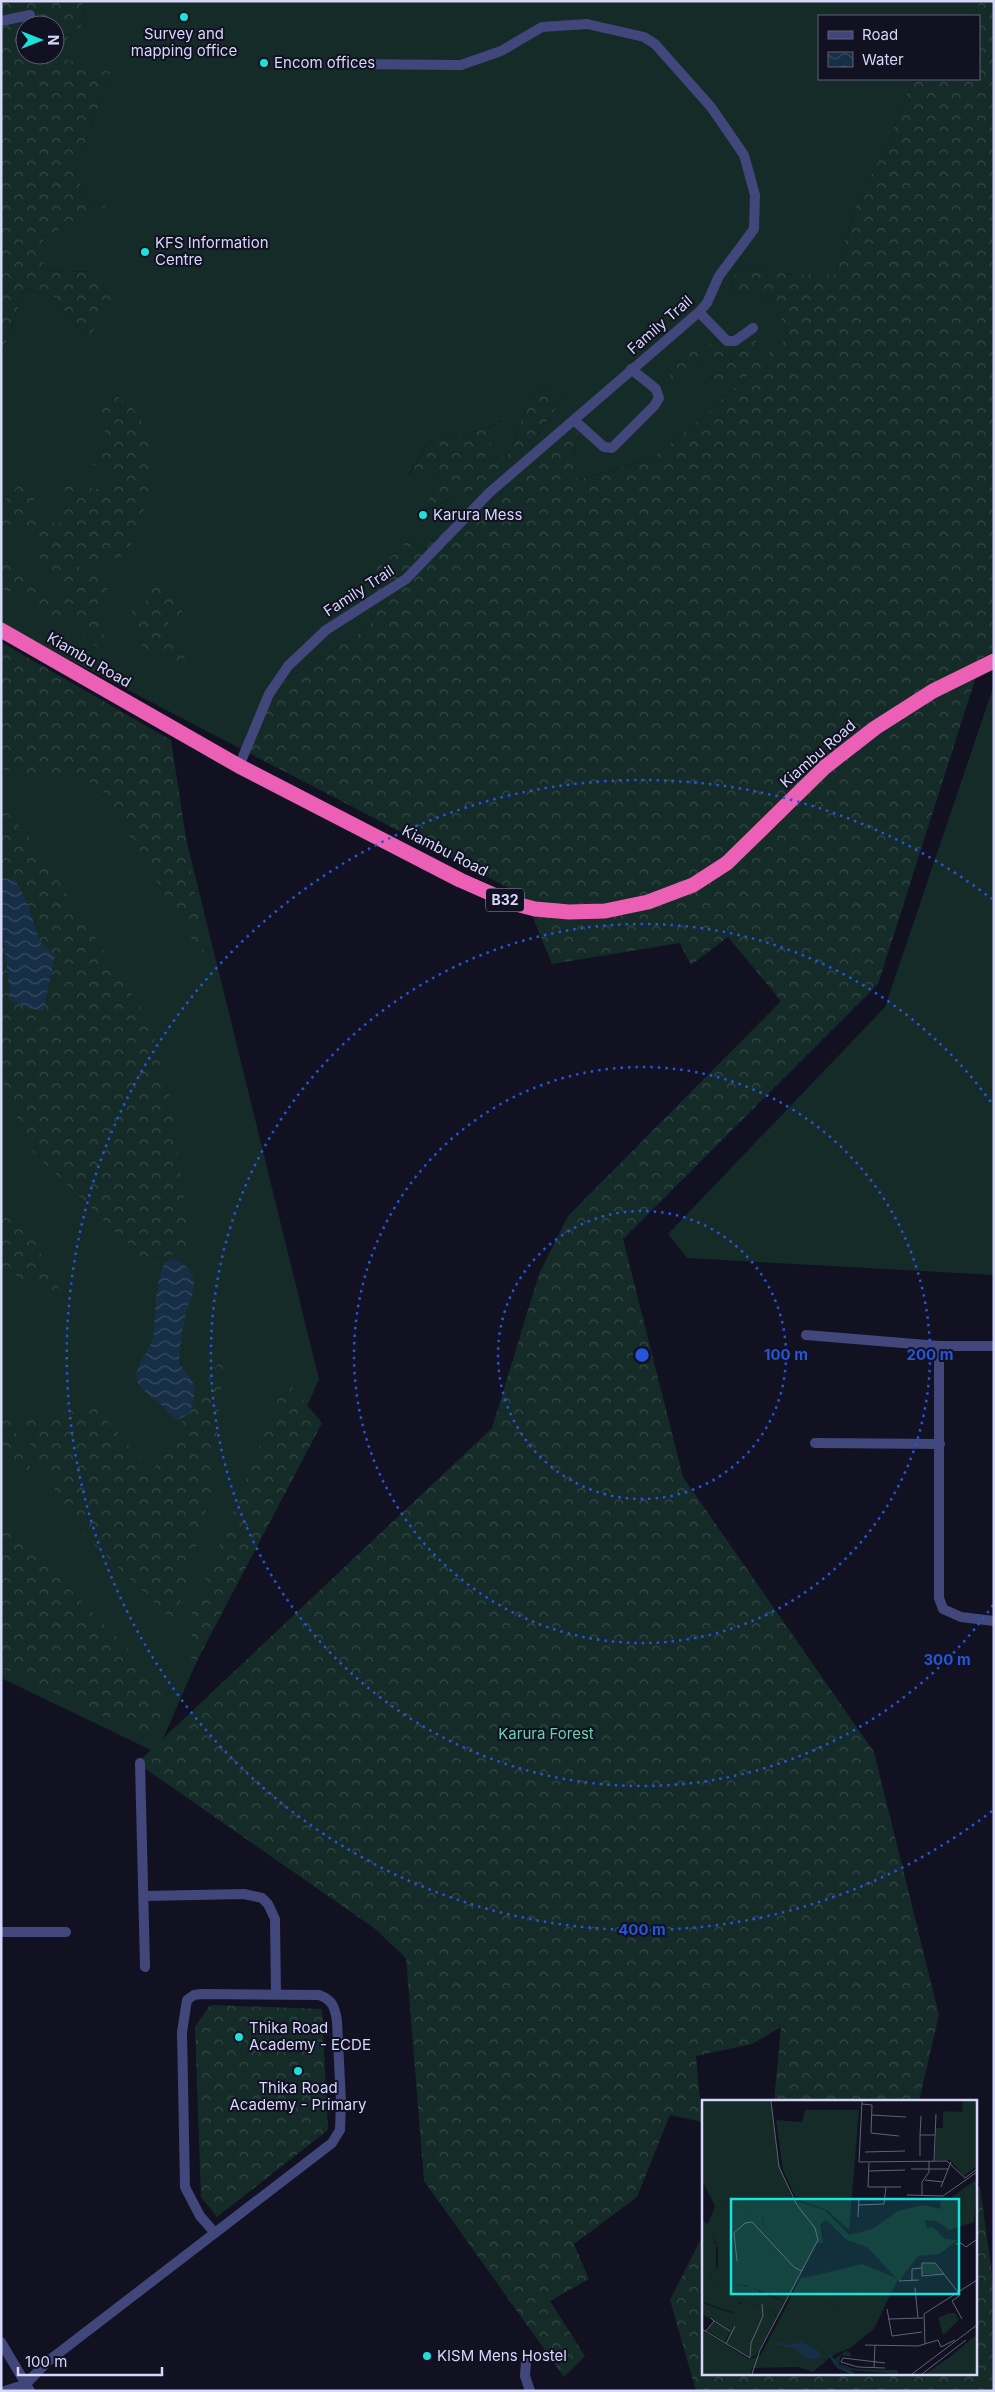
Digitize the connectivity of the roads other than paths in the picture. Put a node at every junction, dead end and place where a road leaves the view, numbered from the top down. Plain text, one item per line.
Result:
1 (15, 19) edge
2 (1, 21) edge
3 (346, 64) dead end
4 (699, 312) junction
5 (753, 328) dead end
6 (631, 369) junction
7 (574, 420) junction
8 (1, 630) edge
9 (994, 661) edge
10 (239, 766) junction
11 (806, 1335) dead end
12 (939, 1346) junction
13 (994, 1346) edge
14 (815, 1443) dead end
15 (940, 1444) junction
16 (994, 1621) edge
17 (140, 1763) dead end
18 (144, 1896) junction
19 (1, 1932) edge
20 (66, 1932) dead end
21 (145, 1967) dead end
22 (276, 1994) junction
23 (215, 2233) junction
24 (1, 2342) edge
25 (526, 2362) dead end
26 (28, 2387) edge
27 (5, 2391) edge
28 (530, 2391) edge

1 - 2 street
3 - 4 street, Family Trail
4 - 5 street
4 - 6 street, Family Trail
6 - 7 street, Family Trail
6 - 7 street
7 - 10 street, Family Trail
8 - 10 highway, Kiambu Road / B32
9 - 10 highway, Kiambu Road / B32
11 - 12 street
12 - 13 street
12 - 15 street
14 - 15 street
15 - 16 street
17 - 18 street
18 - 21 street
18 - 22 street
19 - 20 street
22 - 23 street
22 - 23 street
23 - 26 street
24 - 26 street
25 - 28 street
26 - 27 street

